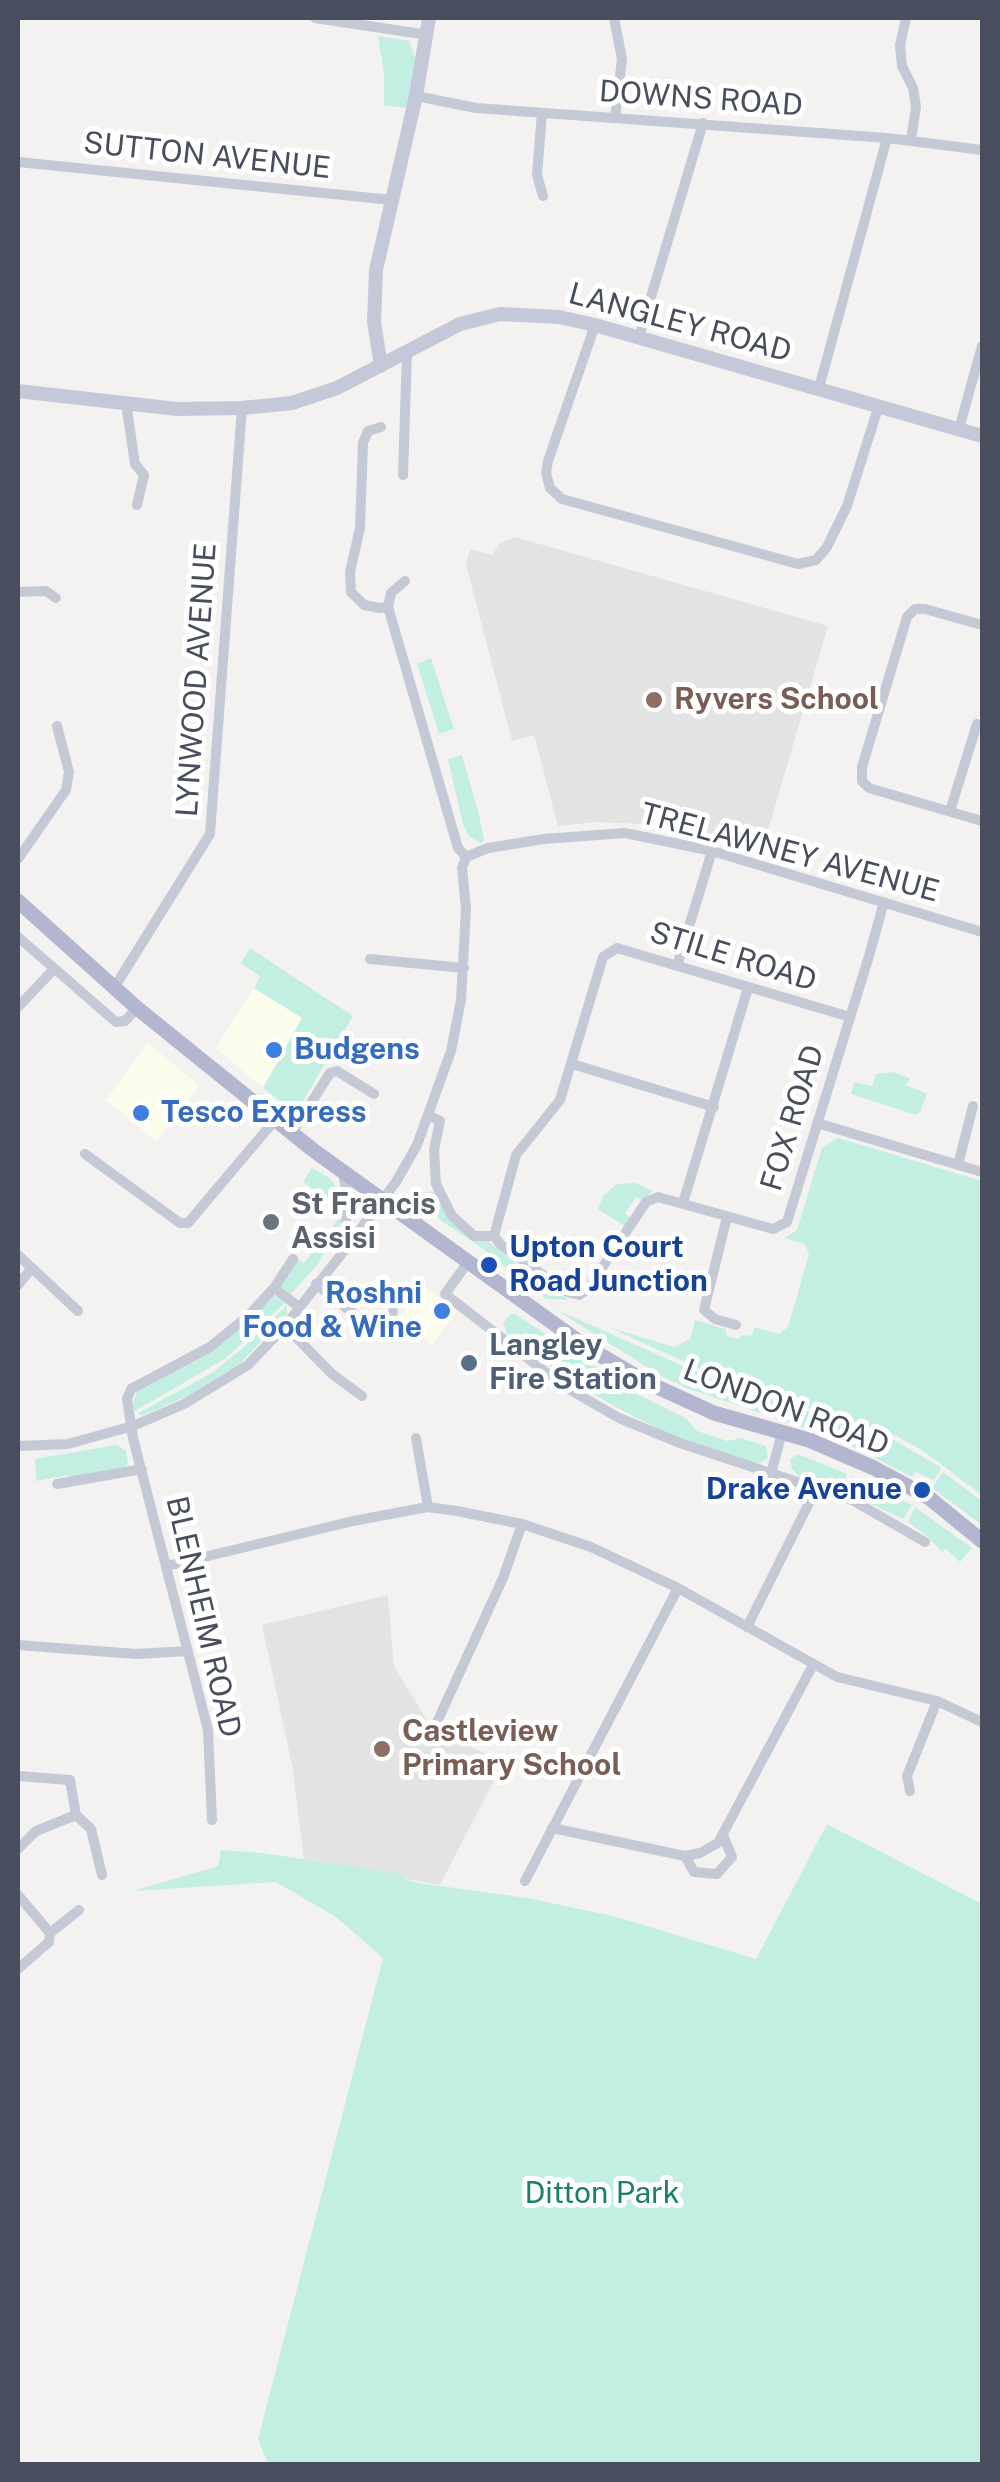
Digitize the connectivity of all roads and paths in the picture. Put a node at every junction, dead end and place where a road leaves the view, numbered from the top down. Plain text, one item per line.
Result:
1 (316, 18) edge
2 (429, 18) edge
3 (614, 18) edge
4 (906, 18) edge
5 (428, 35) junction
6 (416, 96) junction
7 (542, 113) junction
8 (615, 118) junction
9 (703, 124) junction
10 (887, 138) junction
11 (911, 140) junction
12 (982, 150) edge
13 (18, 162) edge
14 (543, 196) dead end
15 (392, 200) junction
16 (595, 325) junction
17 (639, 337) junction
18 (982, 346) edge
19 (407, 352) junction
20 (381, 366) junction
21 (819, 388) junction
22 (18, 390) edge
23 (126, 403) junction
24 (878, 405) junction
25 (242, 408) junction
26 (381, 427) dead end
27 (959, 429) junction
28 (982, 436) edge
29 (403, 475) dead end
30 (137, 505) dead end
31 (405, 581) dead end
32 (18, 592) edge
33 (56, 598) dead end
34 (388, 606) junction
35 (982, 625) edge
36 (977, 724) dead end
37 (57, 726) dead end
38 (950, 811) junction
39 (982, 821) edge
40 (712, 851) junction
41 (466, 858) junction
42 (18, 859) edge
43 (18, 902) edge
44 (884, 902) junction
45 (982, 932) edge
46 (18, 936) edge
47 (370, 959) dead end
48 (677, 966) junction
49 (464, 968) junction
50 (54, 969) junction
51 (114, 988) junction
52 (748, 988) junction
53 (18, 1007) edge
54 (138, 1008) junction
55 (850, 1017) junction
56 (572, 1064) junction
57 (374, 1094) dead end
58 (973, 1106) dead end
59 (714, 1107) junction
60 (428, 1115) junction
61 (275, 1120) junction
62 (817, 1123) junction
63 (292, 1133) junction
64 (84, 1154) dead end
65 (958, 1165) junction
66 (342, 1171) junction
67 (982, 1172) edge
68 (383, 1199) junction
69 (684, 1203) junction
70 (727, 1217) junction
71 (494, 1236) junction
72 (18, 1255) edge
73 (340, 1256) junction
74 (293, 1258) dead end
75 (468, 1262) junction
76 (31, 1270) junction
77 (316, 1284) junction
78 (18, 1285) edge
79 (274, 1288) junction
80 (299, 1307) junction
81 (78, 1311) dead end
82 (393, 1312) dead end
83 (736, 1325) dead end
84 (285, 1326) junction
85 (362, 1396) dead end
86 (134, 1426) junction
87 (782, 1432) junction
88 (416, 1438) dead end
89 (18, 1446) edge
90 (142, 1469) junction
91 (770, 1474) junction
92 (57, 1484) dead end
93 (817, 1487) junction
94 (428, 1507) junction
95 (522, 1524) junction
96 (982, 1541) edge
97 (925, 1542) dead end
98 (167, 1566) junction
99 (678, 1588) junction
100 (747, 1627) junction
101 (18, 1645) edge
102 (188, 1650) junction
103 (813, 1665) junction
104 (936, 1700) junction
105 (438, 1722) dead end
106 (982, 1722) edge
107 (18, 1776) edge
108 (910, 1791) dead end
109 (76, 1815) junction
110 (212, 1820) dead end
111 (552, 1828) junction
112 (723, 1836) junction
113 (18, 1849) edge
114 (684, 1856) junction
115 (102, 1875) dead end
116 (525, 1881) dead end
117 (18, 1895) edge
118 (78, 1910) dead end
119 (50, 1933) junction
120 (18, 1970) edge

1 - 5 street
2 - 5 street
3 - 8 street
4 - 11 street
5 - 6 street
6 - 7 street, DOWNS ROAD
6 - 15 street
7 - 8 street, DOWNS ROAD
7 - 14 street
8 - 9 street, DOWNS ROAD
9 - 10 street, DOWNS ROAD
9 - 17 street
10 - 11 street, DOWNS ROAD
10 - 21 street
11 - 12 street, DOWNS ROAD
13 - 15 street, SUTTON AVENUE
15 - 20 street
16 - 17 street, LANGLEY ROAD
16 - 19 street, LANGLEY ROAD
16 - 24 street
17 - 21 street, LANGLEY ROAD
18 - 27 street
19 - 20 street, LANGLEY ROAD
19 - 29 street
20 - 25 street, LANGLEY ROAD
21 - 24 street, LANGLEY ROAD
22 - 23 street, LANGLEY ROAD
23 - 25 street, LANGLEY ROAD
23 - 30 street
24 - 27 street, LANGLEY ROAD
25 - 51 street, LYNWOOD AVENUE
26 - 34 street
27 - 28 street, LANGLEY ROAD
31 - 34 street
32 - 33 street
34 - 41 street
35 - 38 street
36 - 38 street
37 - 42 street
38 - 39 street
40 - 41 street, TRELAWNEY AVENUE
40 - 44 street, TRELAWNEY AVENUE
40 - 48 street
41 - 49 street
43 - 51 main road, LONDON ROAD
44 - 45 street, TRELAWNEY AVENUE
44 - 55 street, FOX ROAD
46 - 50 street
47 - 49 street
48 - 52 street, STILE ROAD
48 - 56 street, STILE ROAD
49 - 60 street
50 - 53 street
50 - 54 street
51 - 54 main road, LONDON ROAD
52 - 55 street, STILE ROAD
52 - 59 street
54 - 61 main road, LONDON ROAD
55 - 62 street, FOX ROAD
56 - 59 street
56 - 71 street, STILE ROAD
57 - 63 street
58 - 65 street
59 - 69 street
60 - 68 street
60 - 71 street
61 - 63 main road, LONDON ROAD
61 - 64 street
62 - 65 street
62 - 70 street, FOX ROAD
63 - 66 main road, LONDON ROAD
65 - 67 street
66 - 68 main road, LONDON ROAD
66 - 73 street
68 - 73 street
68 - 75 main road, LONDON ROAD
69 - 70 street, FOX ROAD
69 - 71 street, FOX ROAD
70 - 83 street
72 - 76 street
73 - 77 street
74 - 79 street
75 - 87 main road, LONDON ROAD
75 - 91 street, LONDON ROAD
76 - 78 street
76 - 81 street
77 - 80 street
77 - 82 street
79 - 80 street
79 - 86 street, BLENHEIM ROAD
80 - 84 street
84 - 85 street
84 - 86 street
86 - 89 street
86 - 90 street, BLENHEIM ROAD
87 - 91 street
87 - 96 main road, LONDON ROAD
88 - 94 street
90 - 92 street
90 - 98 street, BLENHEIM ROAD
91 - 93 street, LONDON ROAD
93 - 97 street, LONDON ROAD
93 - 100 street
94 - 95 street
94 - 98 street
95 - 99 street
95 - 105 street
98 - 102 street, BLENHEIM ROAD
99 - 100 street
99 - 111 street
100 - 103 street
101 - 102 street
102 - 110 street, BLENHEIM ROAD
103 - 104 street
103 - 112 street
104 - 106 street
104 - 108 street
107 - 109 street
109 - 113 street
109 - 115 street
111 - 114 street
111 - 116 street
112 - 114 street
112 - 114 street
117 - 119 street
118 - 119 street
119 - 120 street

